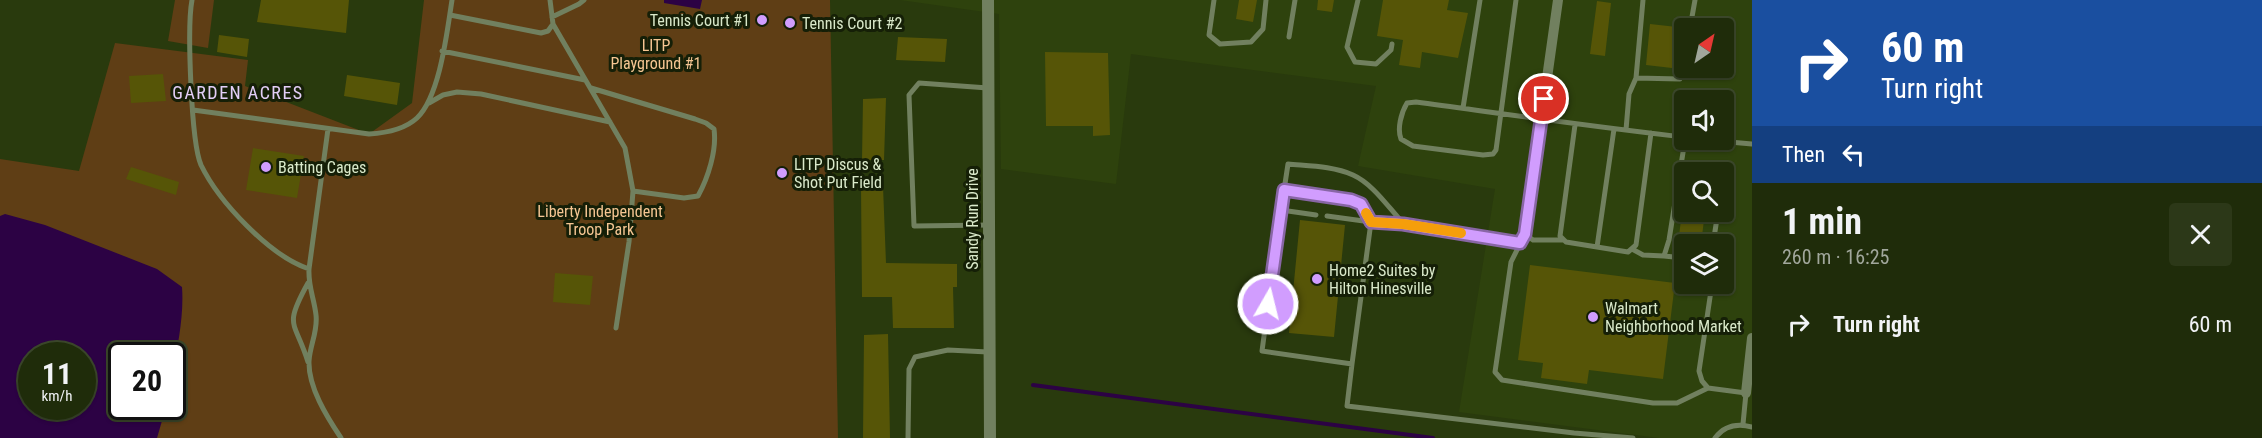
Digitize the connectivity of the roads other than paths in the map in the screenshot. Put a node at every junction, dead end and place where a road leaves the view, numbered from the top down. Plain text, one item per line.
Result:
1 (192, 0) edge
2 (452, 0) edge
3 (550, 0) edge
4 (584, 0) edge
5 (988, 0) edge
6 (1214, 0) edge
7 (1266, 0) edge
8 (1295, 0) edge
9 (1358, 0) edge
10 (1480, 0) edge
11 (1516, 0) edge
12 (1558, 0) edge
13 (1643, 0) edge
14 (1695, 0) edge
15 (450, 15) junction
16 (552, 17) junction
17 (1692, 18) edge
18 (553, 24) junction
19 (1289, 37) dead end
20 (1392, 44) dead end
21 (442, 51) junction
22 (1636, 78) junction
23 (1680, 78) edge
24 (585, 80) junction
25 (590, 87) junction
26 (988, 88) junction
27 (429, 103) junction
28 (1463, 108) junction
29 (193, 110) junction
30 (1499, 113) junction
31 (1541, 119) junction
32 (610, 122) junction
33 (1575, 125) junction
34 (328, 129) junction
35 (1614, 129) junction
36 (1626, 130) junction
37 (1651, 133) junction
38 (1674, 136) edge
39 (1734, 142) edge
40 (1752, 144) edge
41 (1284, 190) junction
42 (633, 191) junction
43 (1281, 210) junction
44 (1674, 210) edge
45 (1316, 215) dead end
46 (1327, 216) dead end
47 (1371, 222) junction
48 (1403, 224) junction
49 (989, 225) junction
50 (1523, 238) junction
51 (1564, 240) junction
52 (1597, 247) junction
53 (1632, 249) junction
54 (1665, 256) junction
55 (1674, 257) edge
56 (309, 269) junction
57 (308, 283) junction
58 (1710, 294) edge
59 (616, 328) dead end
60 (1752, 338) edge
61 (990, 352) junction
62 (309, 364) junction
63 (1352, 364) junction
64 (1708, 388) junction
65 (1746, 393) junction
66 (1743, 424) junction
67 (1752, 427) edge
68 (1574, 433) junction
69 (341, 438) edge
70 (908, 438) edge
71 (990, 438) edge
72 (1598, 438) edge
73 (1633, 438) edge
74 (1715, 438) edge

1 - 29 lane
2 - 15 lane
3 - 16 lane
4 - 16 lane
5 - 26 street, Sandy Run Drive
6 - 7 lane
8 - 19 lane
9 - 20 lane
10 - 28 lane
11 - 30 lane
12 - 31 street
13 - 22 lane
14 - 17 lane
15 - 18 lane
15 - 21 lane
16 - 18 lane
18 - 24 lane
21 - 24 lane
21 - 27 lane
22 - 23 lane
22 - 36 lane
24 - 25 lane
25 - 32 lane
25 - 42 lane
26 - 49 street, Sandy Run Drive
26 - 49 lane
27 - 32 lane
27 - 34 lane
28 - 30 lane
28 - 30 lane
29 - 34 lane
29 - 56 lane
30 - 31 lane
31 - 33 lane
31 - 50 street
32 - 42 lane
33 - 35 lane
33 - 51 lane
34 - 56 lane
35 - 36 lane
35 - 52 lane
36 - 37 lane
37 - 38 lane
37 - 53 lane
39 - 40 lane
41 - 43 lane
41 - 47 lane
41 - 48 lane
42 - 59 lane
43 - 45 lane
43 - 63 lane
44 - 54 lane
46 - 47 lane
47 - 48 lane
47 - 63 lane
48 - 50 lane
49 - 61 street, Sandy Run Drive
50 - 51 lane
50 - 64 lane
51 - 52 lane
52 - 53 lane
53 - 54 lane
54 - 55 lane
56 - 57 lane
57 - 62 lane
57 - 62 lane
58 - 64 lane
60 - 65 street
61 - 70 lane
61 - 71 street, Sandy Run Drive
62 - 69 lane
63 - 68 lane
64 - 65 lane
65 - 66 lane
66 - 67 lane
66 - 74 lane
68 - 72 lane
68 - 73 lane

